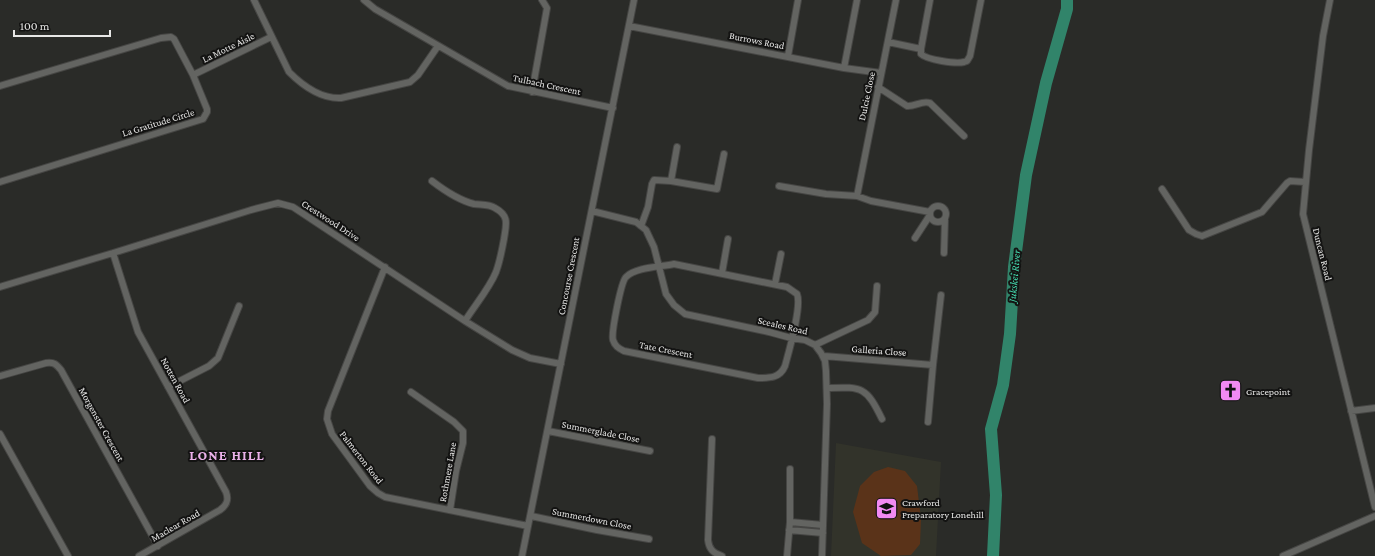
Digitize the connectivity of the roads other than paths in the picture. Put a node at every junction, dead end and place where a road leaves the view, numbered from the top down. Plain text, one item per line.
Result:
1 (254, 0) edge
2 (364, 0) edge
3 (542, 0) edge
4 (634, 0) edge
5 (798, 0) edge
6 (857, 0) edge
7 (896, 0) edge
8 (930, 0) edge
9 (981, 0) edge
10 (1330, 0) edge
11 (629, 26) junction
12 (271, 37) junction
13 (888, 42) junction
14 (438, 46) junction
15 (921, 49) junction
16 (788, 56) junction
17 (844, 68) junction
18 (881, 73) junction
19 (193, 75) junction
20 (0, 86) edge
21 (878, 87) junction
22 (532, 92) junction
23 (613, 108) junction
24 (964, 136) dead end
25 (676, 147) dead end
26 (724, 154) dead end
27 (432, 180) dead end
28 (671, 181) junction
29 (0, 182) edge
30 (1305, 182) junction
31 (779, 186) dead end
32 (1162, 189) dead end
33 (856, 196) junction
34 (592, 211) junction
35 (930, 213) junction
36 (945, 218) junction
37 (642, 226) junction
38 (915, 238) dead end
39 (728, 239) dead end
40 (113, 253) junction
41 (944, 253) dead end
42 (780, 254) dead end
43 (385, 267) junction
44 (659, 267) junction
45 (722, 273) junction
46 (1, 284) edge
47 (775, 284) junction
48 (877, 286) dead end
49 (941, 295) dead end
50 (239, 306) dead end
51 (465, 321) junction
52 (791, 338) junction
53 (815, 345) junction
54 (824, 356) junction
55 (561, 364) junction
56 (933, 365) junction
57 (0, 376) edge
58 (168, 387) junction
59 (827, 388) junction
60 (411, 392) dead end
61 (1375, 408) edge
62 (1351, 411) junction
63 (882, 419) dead end
64 (928, 422) dead end
65 (548, 431) junction
66 (0, 434) edge
67 (712, 439) dead end
68 (650, 451) dead end
69 (790, 468) dead end
70 (1375, 507) edge
71 (220, 510) joint
72 (450, 510) junction
73 (531, 516) junction
74 (1375, 516) edge
75 (790, 522) junction
76 (823, 525) junction
77 (528, 526) junction
78 (789, 530) junction
79 (823, 533) junction
80 (649, 539) dead end
81 (158, 546) junction
82 (68, 556) edge
83 (139, 556) edge
84 (522, 556) edge
85 (722, 556) edge
86 (787, 556) edge
87 (822, 556) edge
88 (1283, 556) edge

1 - 12 street
2 - 14 street, Tulbach Crescent
3 - 22 street
4 - 11 street, Concourse Crescent
5 - 16 street
6 - 17 street
7 - 13 street, Dulcie Close
8 - 15 street
9 - 15 street
10 - 30 street, Duncan Road
11 - 16 street, Burrows Road
11 - 23 street, Concourse Crescent
12 - 14 street
12 - 19 street, La Motte Aisle
13 - 15 street
13 - 18 street, Dulcie Close
14 - 22 street, Tulbach Crescent
16 - 17 street, Burrows Road
17 - 18 street, Burrows Road
18 - 21 street, Dulcie Close
19 - 20 street, La Gratitude Circle
19 - 29 street, La Gratitude Circle
21 - 24 street
21 - 33 street, Dulcie Close
22 - 23 street, Tulbach Crescent
23 - 34 street, Concourse Crescent
25 - 28 street
26 - 28 street
27 - 51 street
28 - 37 street
30 - 32 street
30 - 62 street, Duncan Road
31 - 33 street
33 - 35 street
34 - 37 street
34 - 55 street, Concourse Crescent
35 - 36 street
35 - 36 street
35 - 38 street
36 - 41 street
37 - 44 street, Sceales Road
39 - 45 street
40 - 43 street, Crestwood Drive
40 - 46 street, Crestwood Drive
40 - 58 street, Notten Road
42 - 47 street
43 - 51 street, Crestwood Drive
43 - 72 street, Palmerton Road
44 - 45 street
44 - 52 street, Sceales Road
44 - 52 street, Tate Crescent
45 - 47 street
47 - 52 street
48 - 53 street
49 - 56 street
50 - 58 street
51 - 55 street, Crestwood Drive
52 - 53 street, Sceales Road
53 - 54 street, Sceales Road
54 - 56 street, Galleria Close
54 - 59 street
55 - 65 street, Concourse Crescent
56 - 64 street
57 - 81 street, Morgenster Crescent
58 - 71 street, Notten Road
59 - 63 street
59 - 76 street
60 - 72 street, Rothmere Lane
61 - 62 street
62 - 70 street, Duncan Road
65 - 68 street, Summerglade Close
65 - 73 street, Concourse Crescent
66 - 82 street
67 - 85 street
69 - 75 street
71 - 81 street, Maclear Road
72 - 77 street, Palmerton Road
73 - 77 street, Concourse Crescent
73 - 80 street, Summerdown Close
74 - 88 street
75 - 76 street
75 - 78 street
76 - 79 street
77 - 84 street, Concourse Crescent
78 - 79 street
78 - 86 street
79 - 87 street
81 - 83 street, Maclear Road

